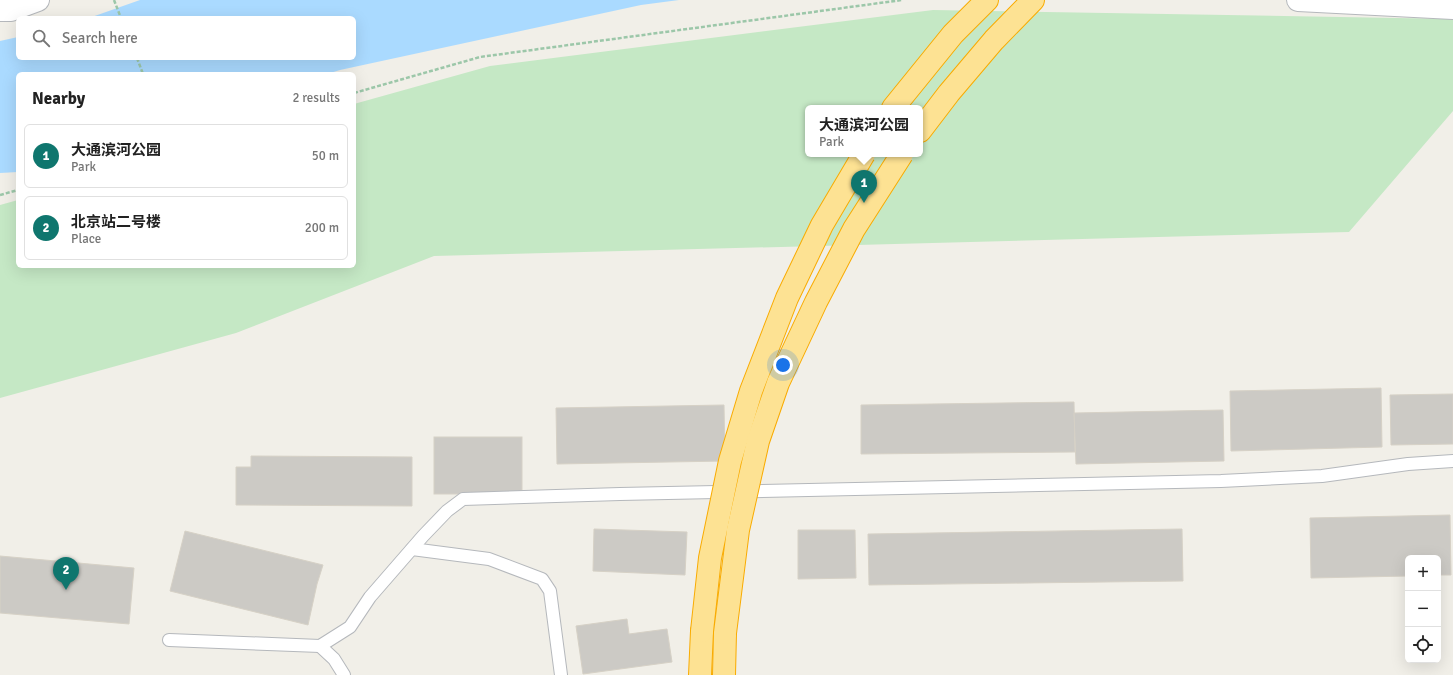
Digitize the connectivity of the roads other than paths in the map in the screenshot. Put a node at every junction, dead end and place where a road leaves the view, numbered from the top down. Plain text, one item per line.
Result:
1 (38, 0) edge
2 (987, 0) edge
3 (1033, 0) edge
4 (1298, 0) edge
5 (1453, 8) edge
6 (0, 10) edge
7 (895, 105) edge
8 (923, 127) edge
9 (862, 157) edge
10 (900, 157) edge
11 (1453, 461) edge
12 (412, 549) junction
13 (169, 640) dead end
14 (320, 646) junction
15 (344, 675) edge
16 (561, 675) edge
17 (700, 675) edge
18 (724, 675) edge

1 - 6 street
2 - 7 highway
3 - 8 highway
4 - 5 street
9 - 17 highway, bridge
10 - 18 highway, bridge
11 - 12 lane
12 - 14 lane
12 - 16 lane
13 - 14 lane
14 - 15 lane

